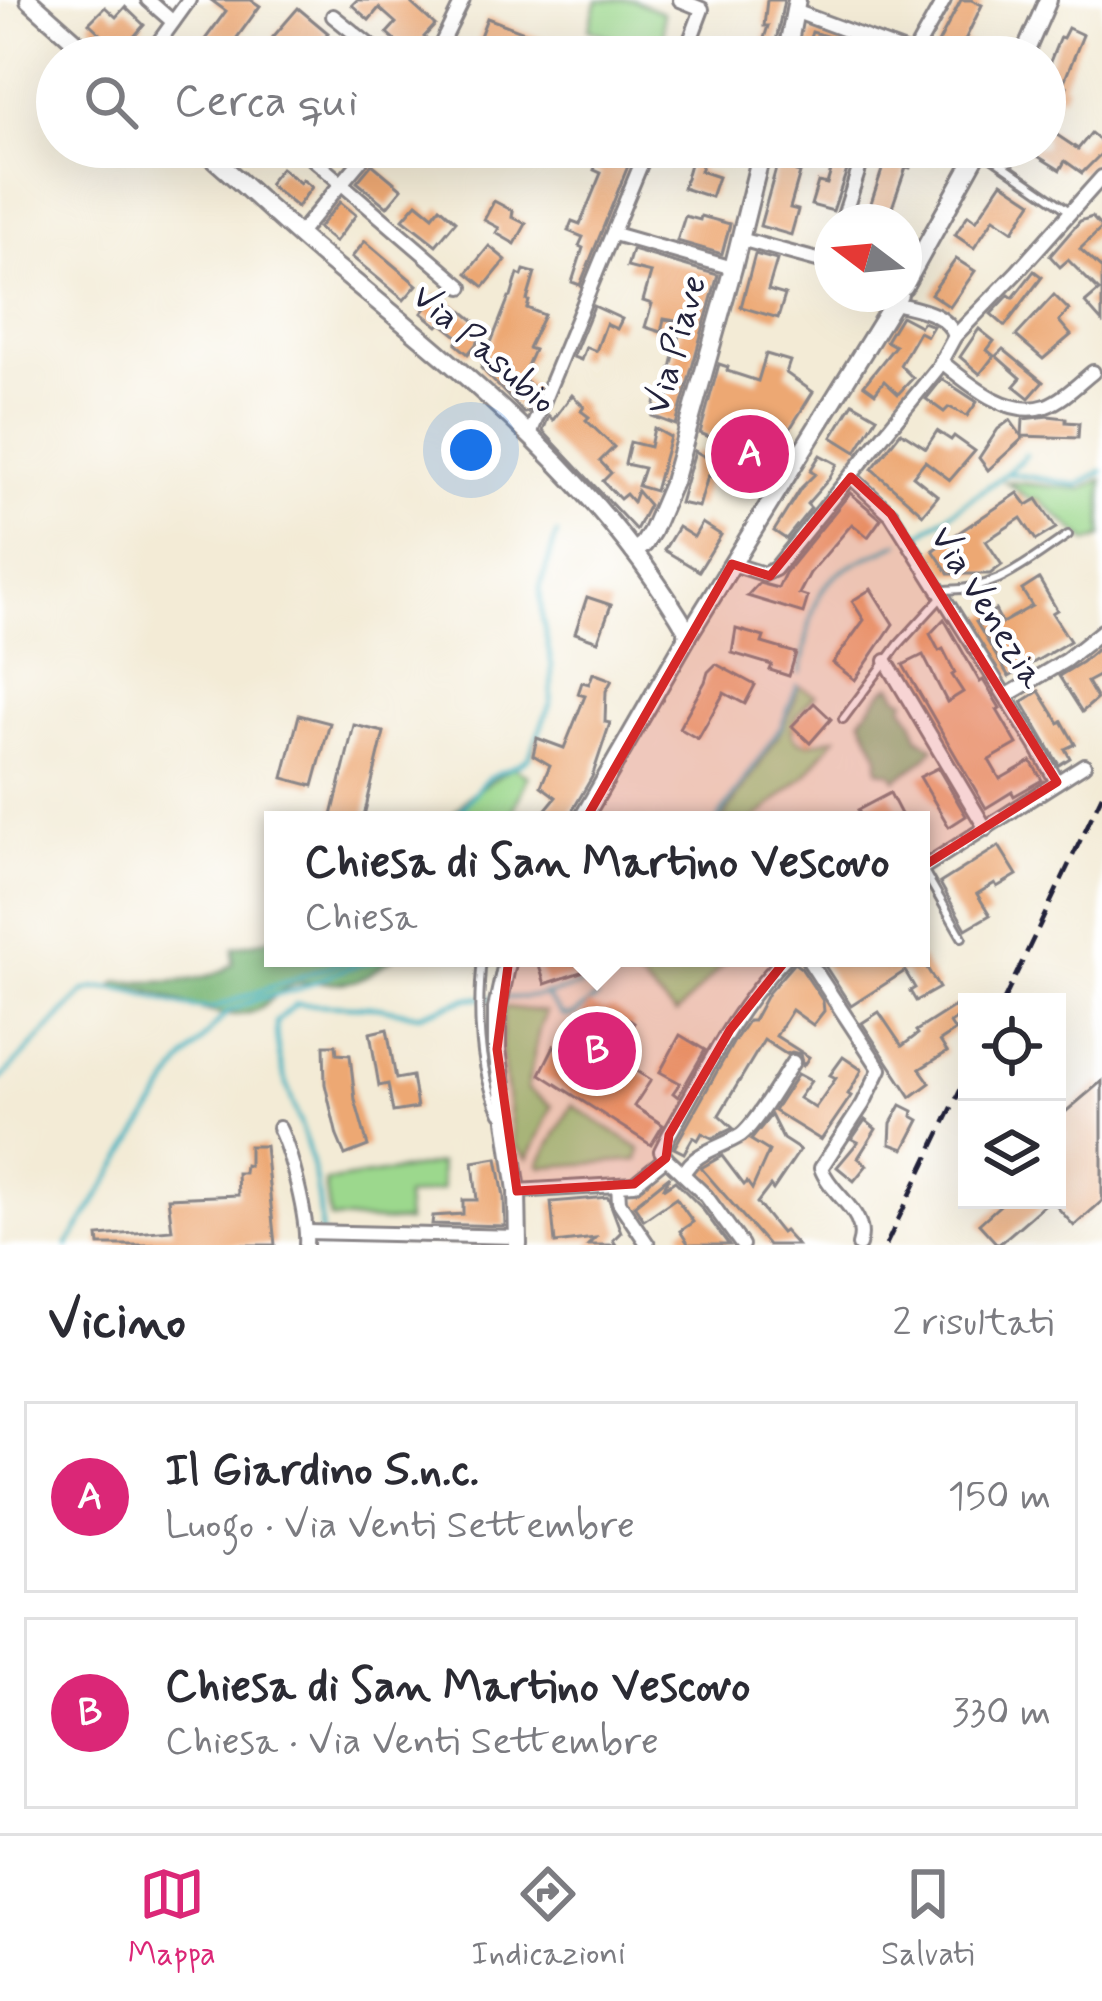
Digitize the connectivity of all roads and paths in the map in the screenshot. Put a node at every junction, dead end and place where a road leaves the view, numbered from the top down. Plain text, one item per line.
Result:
1 (29, 0) edge
2 (148, 0) edge
3 (189, 0) edge
4 (463, 0) edge
5 (680, 0) edge
6 (944, 0) edge
7 (1048, 0) edge
8 (797, 6) edge
9 (333, 16) dead end
10 (173, 22) junction
11 (69, 36) edge
12 (163, 36) edge
13 (358, 36) edge
14 (445, 36) edge
15 (691, 36) edge
16 (791, 36) edge
17 (867, 36) edge
18 (924, 36) edge
19 (1033, 36) edge
20 (223, 168) edge
21 (325, 168) edge
22 (355, 168) edge
23 (640, 168) edge
24 (758, 168) edge
25 (859, 168) edge
26 (969, 168) edge
27 (1008, 168) edge
28 (1102, 177) edge
29 (343, 183) junction
30 (848, 204) edge
31 (1071, 212) junction
32 (614, 234) junction
33 (298, 236) junction
34 (740, 239) junction
35 (922, 252) edge
36 (814, 257) edge
37 (734, 268) junction
38 (462, 287) dead end
39 (922, 309) edge
40 (887, 312) edge
41 (955, 337) junction
42 (942, 362) junction
43 (1093, 372) dead end
44 (530, 434) junction
45 (851, 477) junction
46 (1068, 535) dead end
47 (634, 552) junction
48 (732, 564) junction
49 (942, 592) junction
50 (1102, 631) edge
51 (689, 634) junction
52 (886, 661) junction
53 (1006, 696) junction
54 (843, 719) dead end
55 (1084, 765) dead end
56 (1057, 782) junction
57 (587, 811) edge
58 (986, 829) junction
59 (930, 863) edge
60 (930, 883) edge
61 (962, 937) dead end
62 (481, 967) edge
63 (506, 967) edge
64 (776, 967) edge
65 (813, 967) edge
66 (794, 1062) dead end
67 (509, 1127) junction
68 (278, 1128) dead end
69 (666, 1158) junction
70 (684, 1173) junction
71 (618, 1185) junction
72 (517, 1191) junction
73 (307, 1238) edge
74 (375, 1239) edge
75 (518, 1241) edge
76 (648, 1245) edge
77 (742, 1245) edge
78 (859, 1245) edge

1 - 11 street
2 - 10 street
3 - 10 street
4 - 14 street
5 - 15 street
6 - 18 street
7 - 19 street
8 - 16 street
8 - 17 street
9 - 13 street
10 - 12 street
20 - 33 street, Via Pasubio
21 - 29 street
22 - 29 street
23 - 32 street
24 - 34 street, Via Piave
25 - 30 street
26 - 35 street
27 - 31 lane
28 - 31 street
29 - 33 street
29 - 38 street
31 - 41 street
32 - 37 street
32 - 44 street
33 - 44 street, Via Pasubio
34 - 36 street
34 - 37 street, Via Piave
37 - 47 street, Via Piave
39 - 41 street
40 - 48 street
41 - 42 street
42 - 43 street
42 - 45 street
44 - 47 street, Via Pasubio
45 - 48 street
45 - 49 street, Via Venezia
46 - 49 lane
47 - 51 street, Via Pasubio
48 - 51 street
49 - 52 lane
49 - 53 street, Via Venezia
50 - 53 street
51 - 57 street
52 - 54 lane
52 - 58 street
53 - 56 street, Via Venezia
55 - 56 street
56 - 58 street
58 - 59 street
60 - 61 lane
62 - 67 lane
63 - 67 street
64 - 69 street
65 - 78 street
66 - 70 street
67 - 72 street
68 - 73 street
69 - 70 street
69 - 71 street
70 - 77 street
71 - 72 street
71 - 76 street
72 - 75 street
73 - 74 street
74 - 75 street

